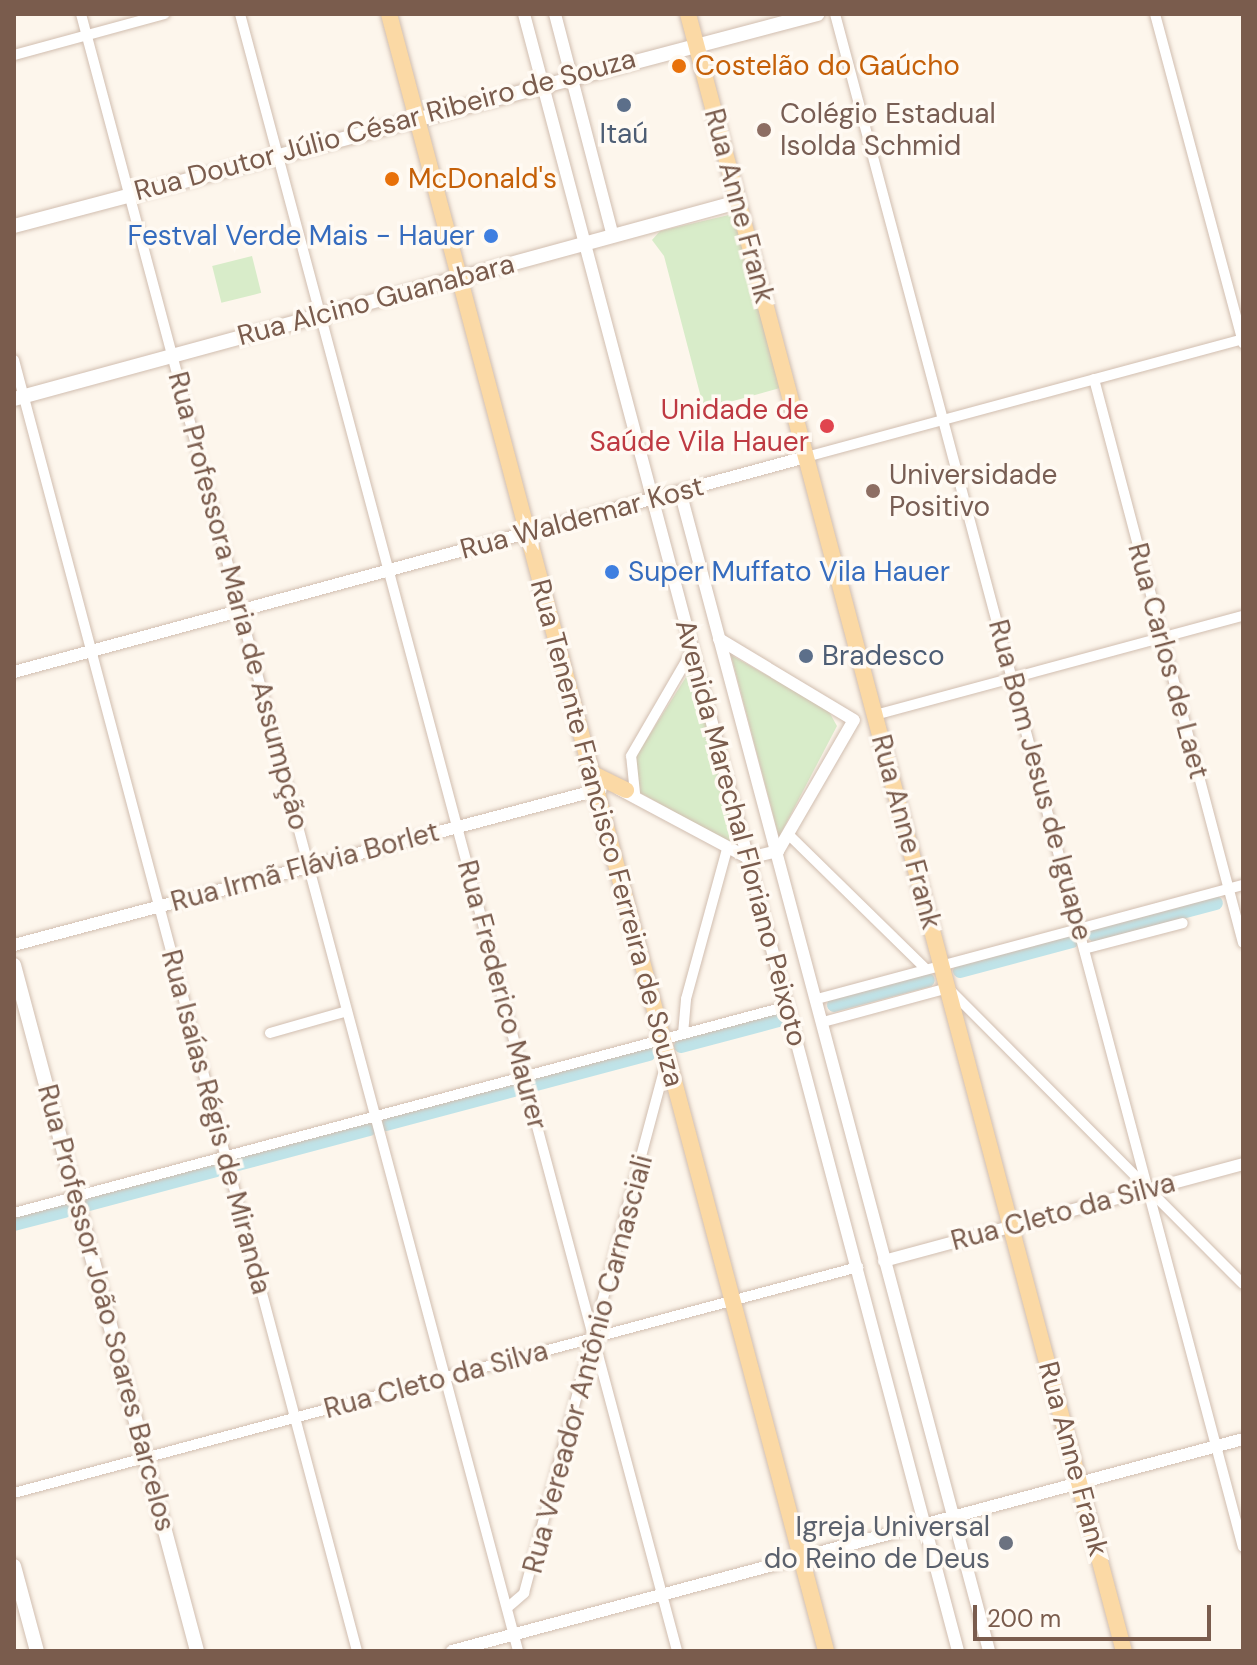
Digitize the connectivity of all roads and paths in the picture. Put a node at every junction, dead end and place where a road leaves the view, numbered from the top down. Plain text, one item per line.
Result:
1 (81, 14) edge
2 (165, 14) edge
3 (240, 14) edge
4 (389, 14) edge
5 (524, 14) edge
6 (555, 14) edge
7 (688, 14) edge
8 (787, 14) edge
9 (817, 14) edge
10 (835, 14) edge
11 (1155, 14) edge
12 (757, 26) junction
13 (87, 35) junction
14 (695, 41) junction
15 (14, 55) edge
16 (571, 75) junction
17 (543, 83) junction
18 (417, 117) junction
19 (278, 155) junction
20 (129, 195) junction
21 (738, 202) junction
22 (14, 226) edge
23 (613, 236) junction
24 (585, 244) junction
25 (460, 278) junction
26 (321, 315) junction
27 (1243, 340) edge
28 (172, 356) junction
29 (14, 360) edge
30 (1094, 379) junction
31 (19, 398) edge
32 (944, 420) junction
33 (806, 457) junction
34 (680, 491) junction
35 (653, 499) junction
36 (527, 532) junction
37 (389, 570) junction
38 (240, 610) junction
39 (1243, 616) edge
40 (1162, 638) junction
41 (719, 639) junction
42 (693, 649) junction
43 (91, 651) junction
44 (14, 672) edge
45 (1012, 678) junction
46 (875, 715) junction
47 (854, 720) junction
48 (594, 781) junction
49 (632, 793) junction
50 (457, 826) junction
51 (788, 834) junction
52 (727, 849) junction
53 (778, 851) junction
54 (748, 858) junction
55 (309, 866) junction
56 (1243, 885) edge
57 (1229, 888) junction
58 (159, 906) junction
59 (1183, 923) dead end
60 (1079, 929) junction
61 (1243, 943) edge
62 (14, 945) edge
63 (1084, 949) junction
64 (14, 965) edge
65 (934, 967) junction
66 (948, 988) junction
67 (817, 999) junction
68 (788, 1006) junction
69 (347, 1011) junction
70 (823, 1022) junction
71 (270, 1033) dead end
72 (683, 1034) junction
73 (663, 1040) junction
74 (667, 1057) junction
75 (524, 1080) junction
76 (680, 1104) junction
77 (657, 1111) junction
78 (376, 1116) junction
79 (226, 1156) junction
80 (1243, 1164) edge
81 (1149, 1189) junction
82 (76, 1196) junction
83 (14, 1213) edge
84 (1011, 1226) junction
85 (884, 1261) junction
86 (858, 1267) junction
87 (1243, 1284) edge
88 (732, 1301) junction
89 (594, 1338) junction
90 (445, 1378) junction
91 (295, 1418) junction
92 (1243, 1439) edge
93 (1216, 1447) junction
94 (146, 1458) junction
95 (1080, 1483) junction
96 (14, 1493) edge
97 (954, 1517) junction
98 (925, 1524) junction
99 (1243, 1547) edge
100 (801, 1558) junction
101 (14, 1566) edge
102 (662, 1595) junction
103 (507, 1608) junction
104 (514, 1635) junction
105 (37, 1651) edge
106 (197, 1651) edge
107 (357, 1651) edge
108 (452, 1651) edge
109 (518, 1651) edge
110 (677, 1651) edge
111 (826, 1651) edge
112 (958, 1651) edge
113 (989, 1651) edge
114 (1124, 1651) edge

1 - 13 street, Rua Professora Maria de Assumpção
2 - 13 street
3 - 19 street, Rua Frederico Maurer
4 - 18 main road, Rua Tenente Francisco Ferreira de Souza
5 - 17 street, Avenida Marechal Floriano Peixoto
6 - 16 street
7 - 14 main road, Rua Anne Frank
8 - 12 main road, Rua Doutor Júlio César Ribeiro de Souza
9 - 12 main road, Rua Doutor Júlio César Ribeiro de Souza
10 - 32 street, Rua Bom Jesus de Iguape
11 - 27 street
12 - 14 main road, Rua Doutor Júlio César Ribeiro de Souza
13 - 15 street
13 - 20 street, Rua Professora Maria de Assumpção
14 - 16 main road, Rua Doutor Júlio César Ribeiro de Souza
14 - 21 main road, Rua Anne Frank
16 - 17 main road, Rua Doutor Júlio César Ribeiro de Souza
16 - 23 street
17 - 18 main road, Rua Doutor Júlio César Ribeiro de Souza
17 - 24 street, Avenida Marechal Floriano Peixoto
18 - 19 main road, Rua Doutor Júlio César Ribeiro de Souza
18 - 25 main road, Rua Tenente Francisco Ferreira de Souza
19 - 20 main road, Rua Doutor Júlio César Ribeiro de Souza
19 - 26 street, Rua Frederico Maurer
20 - 22 main road, Rua Doutor Júlio César Ribeiro de Souza
20 - 28 street, Rua Professora Maria de Assumpção
21 - 23 main road, Rua Alcino Guanabara
21 - 33 main road, Rua Anne Frank
23 - 24 main road, Rua Alcino Guanabara
24 - 25 main road, Rua Alcino Guanabara
24 - 35 street, Avenida Marechal Floriano Peixoto
25 - 26 main road, Rua Alcino Guanabara
25 - 36 main road, Rua Tenente Francisco Ferreira de Souza
26 - 28 main road, Rua Alcino Guanabara
26 - 37 street, Rua Frederico Maurer
27 - 30 street, Rua Waldemar Kost
28 - 31 main road, Rua Alcino Guanabara
28 - 38 street, Rua Professora Maria de Assumpção
29 - 31 street, Rua Isaías Régis de Miranda
30 - 32 street, Rua Waldemar Kost
30 - 40 street, Rua Carlos de Laet
31 - 43 street, Rua Isaías Régis de Miranda
32 - 33 street, Rua Waldemar Kost
32 - 45 street, Rua Bom Jesus de Iguape
33 - 34 street, Rua Waldemar Kost
33 - 46 main road, Rua Anne Frank
34 - 35 street, Rua Waldemar Kost
34 - 41 street, Avenida Marechal Floriano Peixoto
35 - 36 street, Rua Waldemar Kost
35 - 42 street, Avenida Marechal Floriano Peixoto
36 - 37 street, Rua Waldemar Kost
36 - 48 main road, Rua Tenente Francisco Ferreira de Souza
37 - 38 street, Rua Waldemar Kost
37 - 50 street, Rua Frederico Maurer
38 - 43 street, Rua Waldemar Kost
38 - 55 street, Rua Professora Maria de Assumpção
39 - 40 street
40 - 45 street
40 - 57 street, Rua Carlos de Laet
41 - 47 street
41 - 53 street, Avenida Marechal Floriano Peixoto
42 - 49 street
42 - 54 street, Avenida Marechal Floriano Peixoto
43 - 44 street, Rua Waldemar Kost
43 - 58 street, Rua Isaías Régis de Miranda
45 - 46 street
45 - 60 street, Rua Bom Jesus de Iguape
46 - 47 street
46 - 65 main road, Rua Anne Frank
47 - 51 street
48 - 49 main road
48 - 50 street, Rua Irmã Flávia Borlet
48 - 73 main road, Rua Tenente Francisco Ferreira de Souza
49 - 52 street
50 - 55 street, Rua Irmã Flávia Borlet
50 - 75 street, Rua Frederico Maurer
51 - 53 street
51 - 65 street
52 - 54 street
52 - 72 street
53 - 54 street
53 - 67 street, Avenida Marechal Floriano Peixoto
54 - 68 street, Avenida Marechal Floriano Peixoto
55 - 58 street, Rua Irmã Flávia Borlet
55 - 69 street, Rua Professora Maria de Assumpção
56 - 57 street
57 - 60 street
57 - 61 street, Rua Carlos de Laet
58 - 62 street, Rua Irmã Flávia Borlet
58 - 79 street, Rua Isaías Régis de Miranda
59 - 63 street
60 - 63 street, Rua Bom Jesus de Iguape
60 - 65 street
63 - 81 street, Rua Bom Jesus de Iguape
64 - 82 main road, Rua Professor João Soares Barcelos
65 - 66 main road, Rua Anne Frank
65 - 67 street
66 - 70 street
66 - 81 street
66 - 84 main road, Rua Anne Frank
67 - 70 street, Avenida Marechal Floriano Peixoto
68 - 72 street
68 - 86 street, Avenida Marechal Floriano Peixoto
69 - 71 street
69 - 78 street, Rua Professora Maria de Assumpção
70 - 85 street, Avenida Marechal Floriano Peixoto
72 - 73 street
73 - 74 main road, Rua Tenente Francisco Ferreira de Souza
73 - 75 street
74 - 76 main road, Rua Tenente Francisco Ferreira de Souza
74 - 77 street, Rua Vereador Antônio Carnasciali
75 - 78 street
75 - 89 street, Rua Frederico Maurer
76 - 77 street
76 - 88 main road, Rua Tenente Francisco Ferreira de Souza
77 - 89 street, Rua Vereador Antônio Carnasciali
78 - 79 street
78 - 90 street, Rua Professora Maria de Assumpção
79 - 82 street
79 - 91 street, Rua Isaías Régis de Miranda
80 - 81 street, Rua Cleto da Silva
81 - 84 street, Rua Cleto da Silva
81 - 87 street
81 - 93 street, Rua Bom Jesus de Iguape
82 - 83 street
82 - 94 main road, Rua Professor João Soares Barcelos
84 - 85 street, Rua Cleto da Silva
84 - 95 main road, Rua Anne Frank
85 - 97 street, Avenida Marechal Floriano Peixoto
86 - 88 street, Rua Cleto da Silva
86 - 98 street, Avenida Marechal Floriano Peixoto
88 - 89 street, Rua Cleto da Silva
88 - 100 main road, Rua Tenente Francisco Ferreira de Souza
89 - 90 street, Rua Cleto da Silva
89 - 102 street, Rua Frederico Maurer
89 - 103 street, Rua Vereador Antônio Carnasciali
90 - 91 street, Rua Cleto da Silva
90 - 103 street, Rua Professora Maria de Assumpção
91 - 94 street, Rua Cleto da Silva
91 - 107 street, Rua Isaías Régis de Miranda
92 - 93 street
93 - 95 street
93 - 99 street, Rua Bom Jesus de Iguape
94 - 96 street, Rua Cleto da Silva
94 - 106 main road, Rua Professor João Soares Barcelos
95 - 97 street
95 - 114 main road, Rua Anne Frank
97 - 98 street
97 - 113 street, Avenida Marechal Floriano Peixoto
98 - 100 street
98 - 112 street, Avenida Marechal Floriano Peixoto
100 - 102 street
100 - 111 main road, Rua Tenente Francisco Ferreira de Souza
101 - 105 main road
102 - 104 street
102 - 110 street, Rua Frederico Maurer
103 - 104 street, Rua Professora Maria de Assumpção
104 - 108 street
104 - 109 street, Rua Professora Maria de Assumpção

